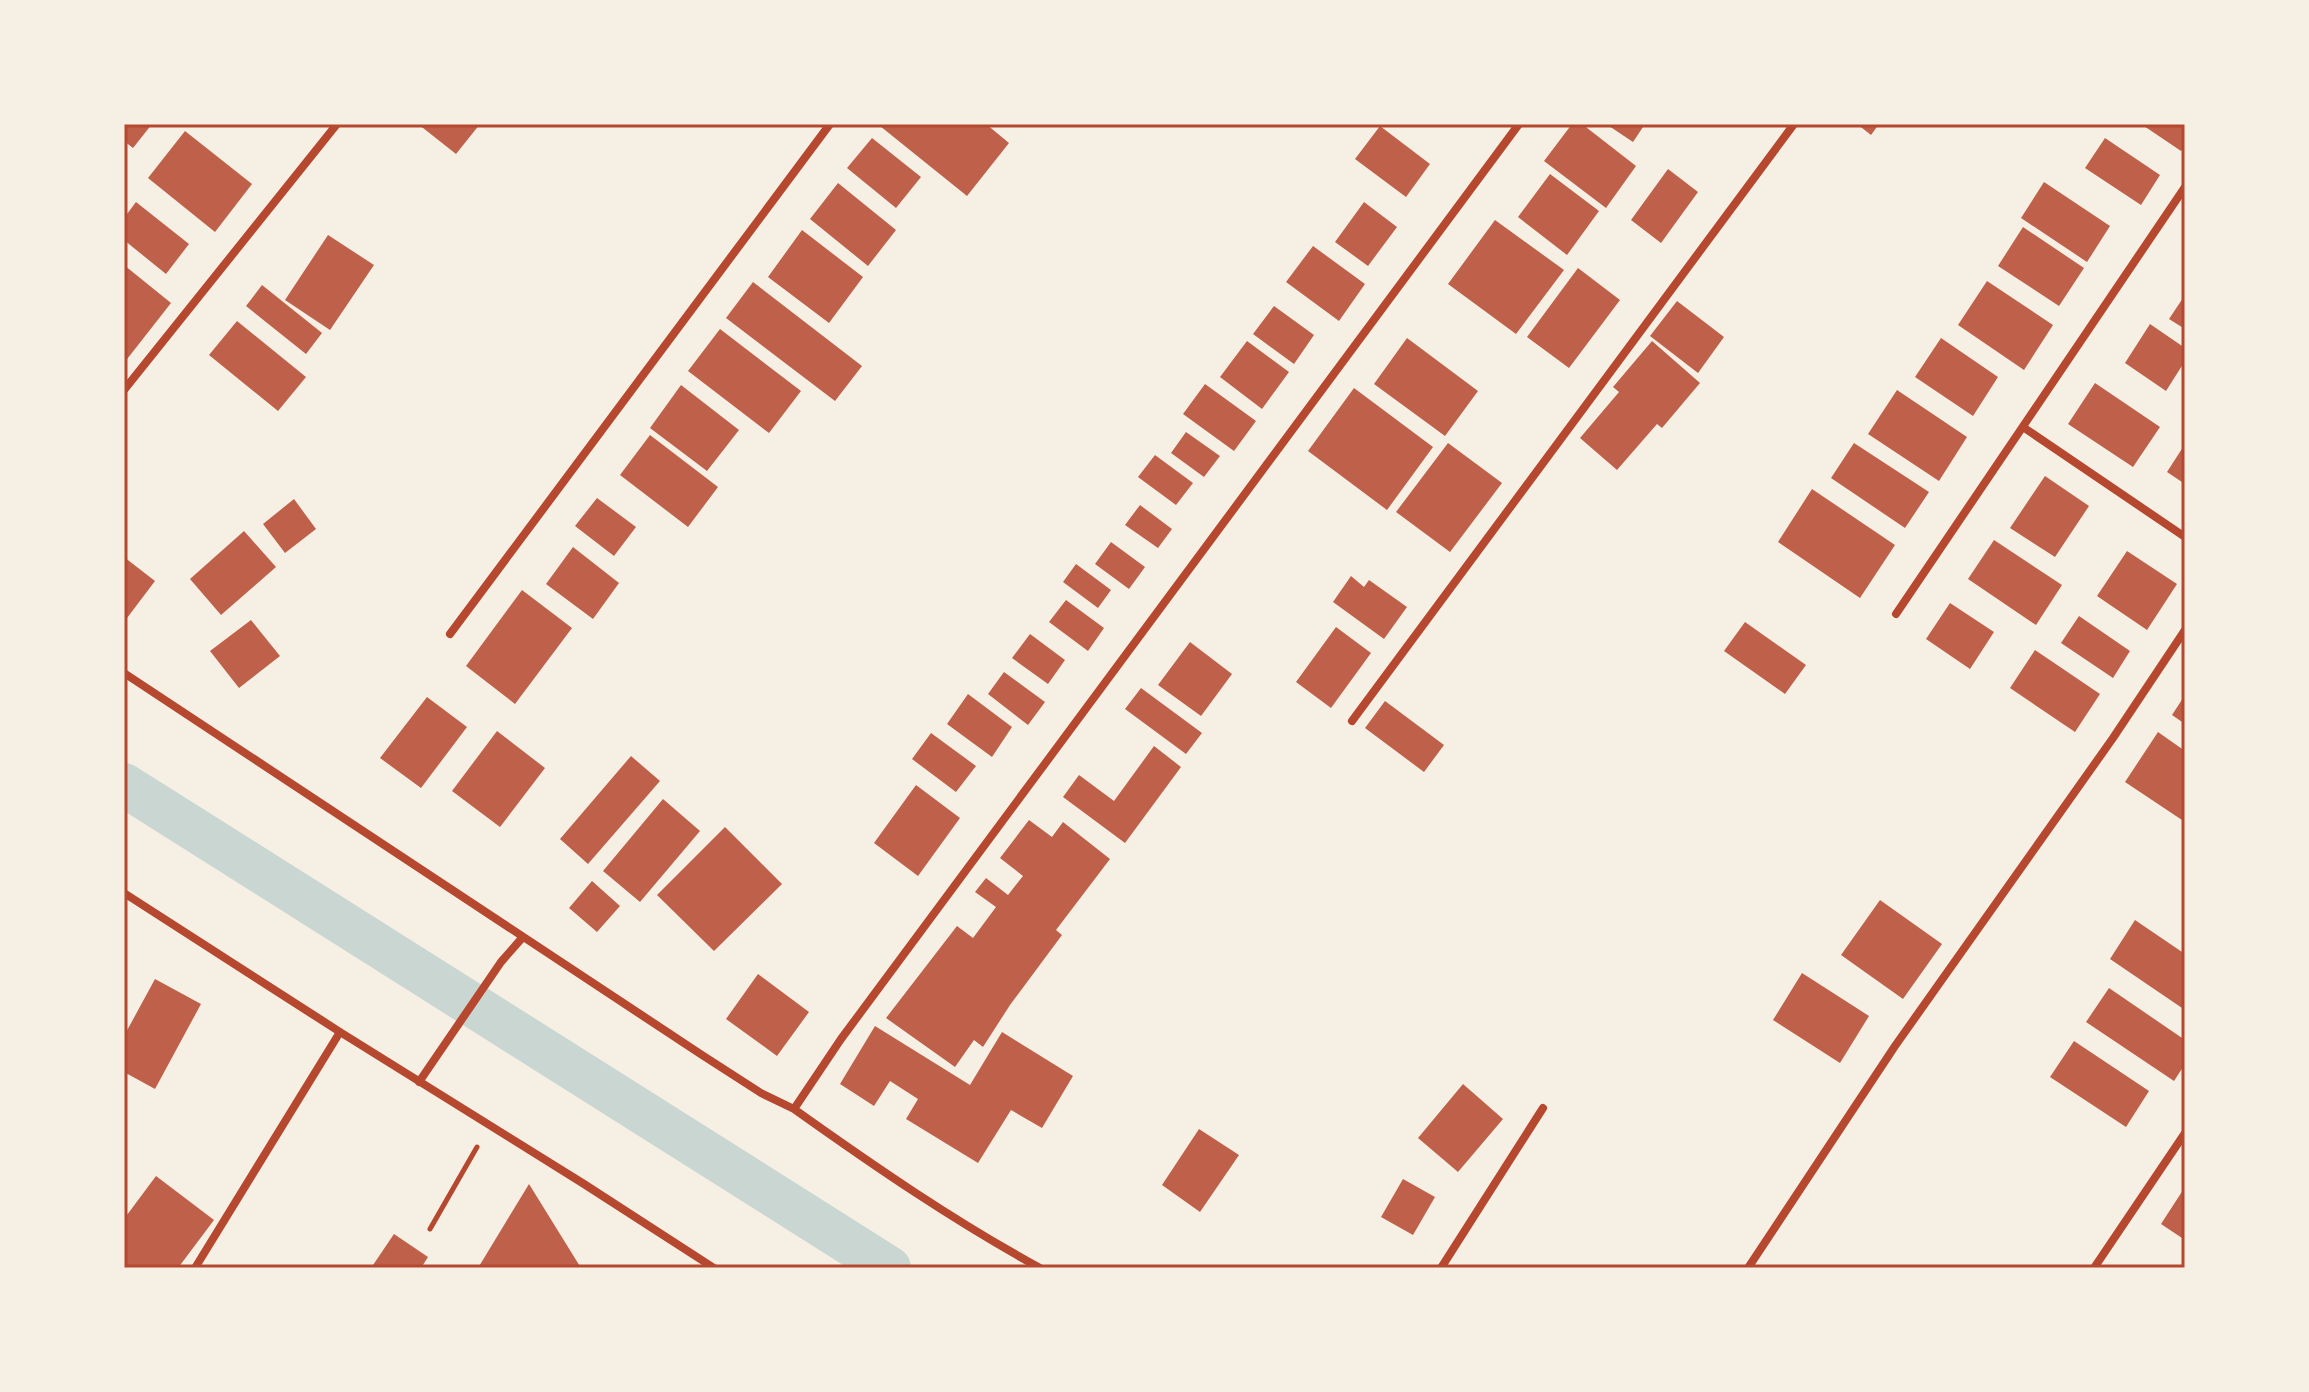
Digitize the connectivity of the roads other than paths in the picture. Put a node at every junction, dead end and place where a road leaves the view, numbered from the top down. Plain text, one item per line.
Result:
1 (337, 124) edge
2 (830, 124) edge
3 (1519, 124) edge
4 (1794, 124) edge
5 (2185, 187) edge
6 (124, 390) edge
7 (2023, 427) junction
8 (2185, 537) edge
9 (1896, 614) dead end
10 (2185, 630) edge
11 (450, 634) dead end
12 (124, 673) edge
13 (1352, 721) dead end
14 (124, 893) edge
15 (522, 938) junction
16 (340, 1032) junction
17 (419, 1082) junction
18 (1543, 1108) dead end
19 (794, 1109) junction
20 (2185, 1133) edge
21 (195, 1268) edge
22 (714, 1268) edge
23 (1040, 1268) edge
24 (1441, 1268) edge
25 (1748, 1268) edge
26 (2094, 1268) edge

1 - 6 street
2 - 11 street
3 - 19 street
4 - 13 street
5 - 7 street
7 - 8 street
7 - 9 street
10 - 25 street
12 - 15 street
14 - 16 street
15 - 17 street
15 - 19 street
16 - 17 street
16 - 21 street
17 - 22 street
18 - 24 street
19 - 23 street
20 - 26 street

